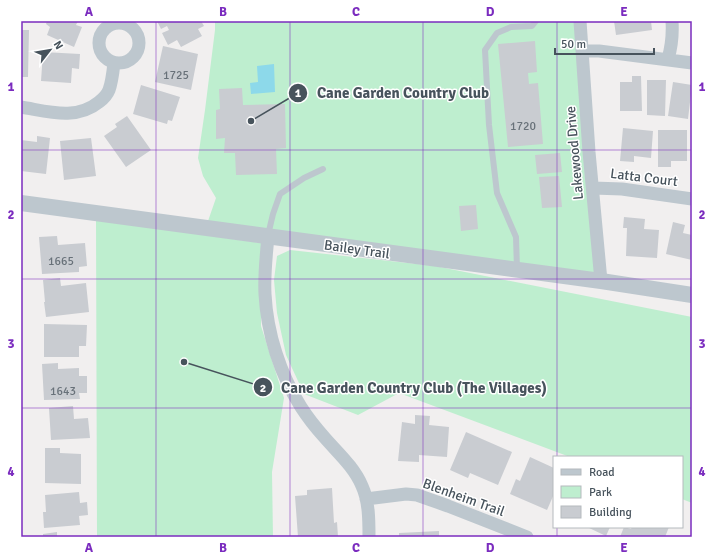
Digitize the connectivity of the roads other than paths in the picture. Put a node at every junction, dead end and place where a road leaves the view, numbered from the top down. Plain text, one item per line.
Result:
1 (536, 21) edge
2 (580, 21) edge
3 (672, 21) edge
4 (582, 51) junction
5 (668, 59) junction
6 (114, 63) dead end
7 (692, 63) edge
8 (21, 107) edge
9 (323, 169) dead end
10 (593, 188) junction
11 (692, 199) edge
12 (21, 204) edge
13 (268, 236) junction
14 (517, 270) junction
15 (601, 282) junction
16 (692, 295) edge
17 (366, 499) junction
18 (369, 537) edge
19 (527, 537) edge

1 - 14 lane
2 - 4 street, Lakewood Drive
3 - 5 street
4 - 5 street
4 - 10 street, Lakewood Drive
5 - 7 street
6 - 8 street
9 - 13 lane
10 - 11 street, Latta Court
10 - 15 street, Lakewood Drive
12 - 13 street, Bailey Trail
13 - 14 street, Bailey Trail
13 - 17 street
14 - 15 street, Bailey Trail
15 - 16 street, Bailey Trail
17 - 18 street
17 - 19 street, Blenheim Trail

